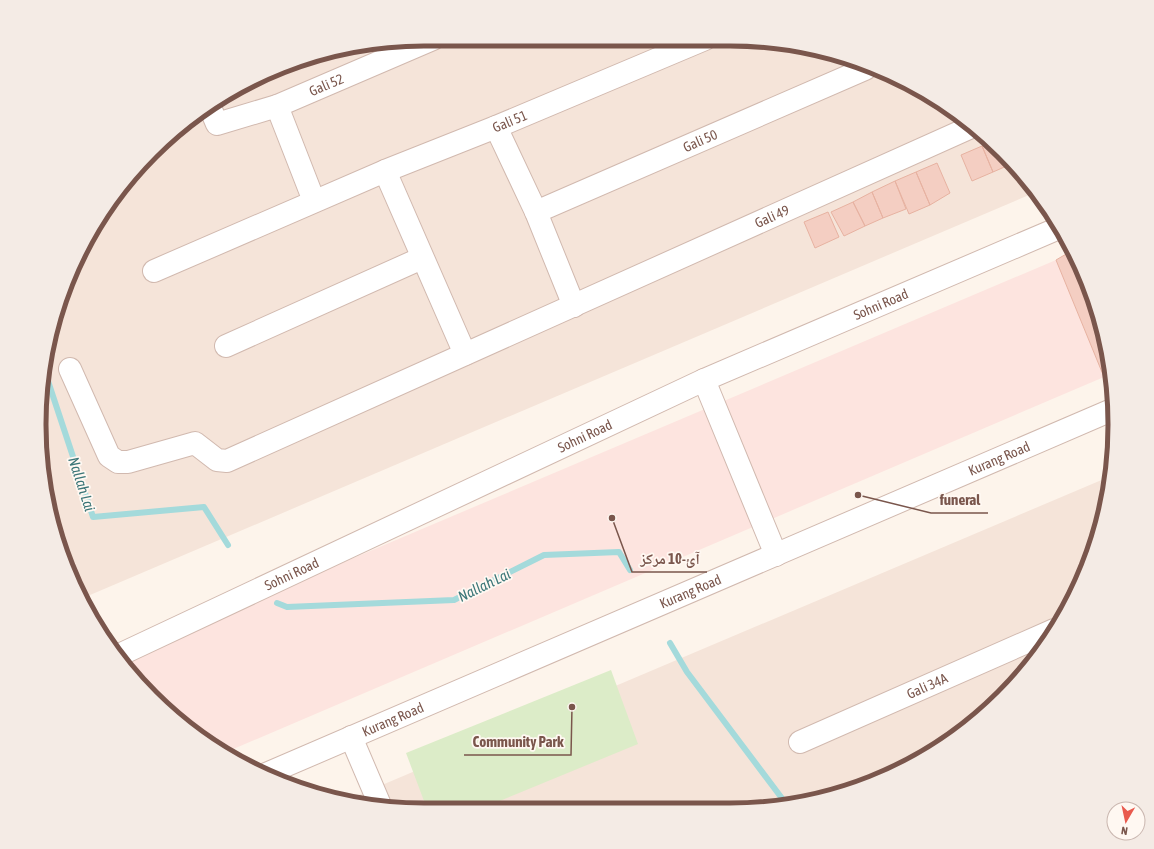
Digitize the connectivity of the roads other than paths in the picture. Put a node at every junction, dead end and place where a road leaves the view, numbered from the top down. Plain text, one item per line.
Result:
1 (416, 46) edge
2 (688, 46) edge
3 (861, 70) edge
4 (277, 106) junction
5 (213, 114) edge
6 (496, 127) junction
7 (966, 129) edge
8 (385, 171) junction
9 (314, 201) junction
10 (536, 212) junction
11 (1054, 230) edge
12 (422, 258) junction
13 (154, 271) dead end
14 (574, 306) junction
15 (226, 346) dead end
16 (465, 354) junction
17 (70, 369) dead end
18 (704, 380) junction
19 (1107, 412) edge
20 (776, 555) junction
21 (1045, 634) edge
22 (123, 653) edge
23 (351, 738) junction
24 (800, 742) dead end
25 (273, 771) edge
26 (378, 800) edge

1 - 4 street, Gali 52
2 - 6 street, Gali 51
3 - 10 street, Gali 50
4 - 5 street, Gali 52
4 - 9 street
6 - 8 street, Gali 51
6 - 10 street
7 - 14 street, Gali 49
8 - 9 street, Gali 51
8 - 12 street
9 - 13 street, Gali 51
10 - 14 street
11 - 18 street, Sohni Road
12 - 15 street
12 - 16 street
14 - 16 street, Gali 49
16 - 17 street, Gali 49
18 - 20 street
18 - 22 street, Sohni Road
19 - 20 street, Kurang Road
20 - 23 street, Kurang Road
21 - 24 street, Gali 34A
23 - 25 street, Kurang Road
23 - 26 street

